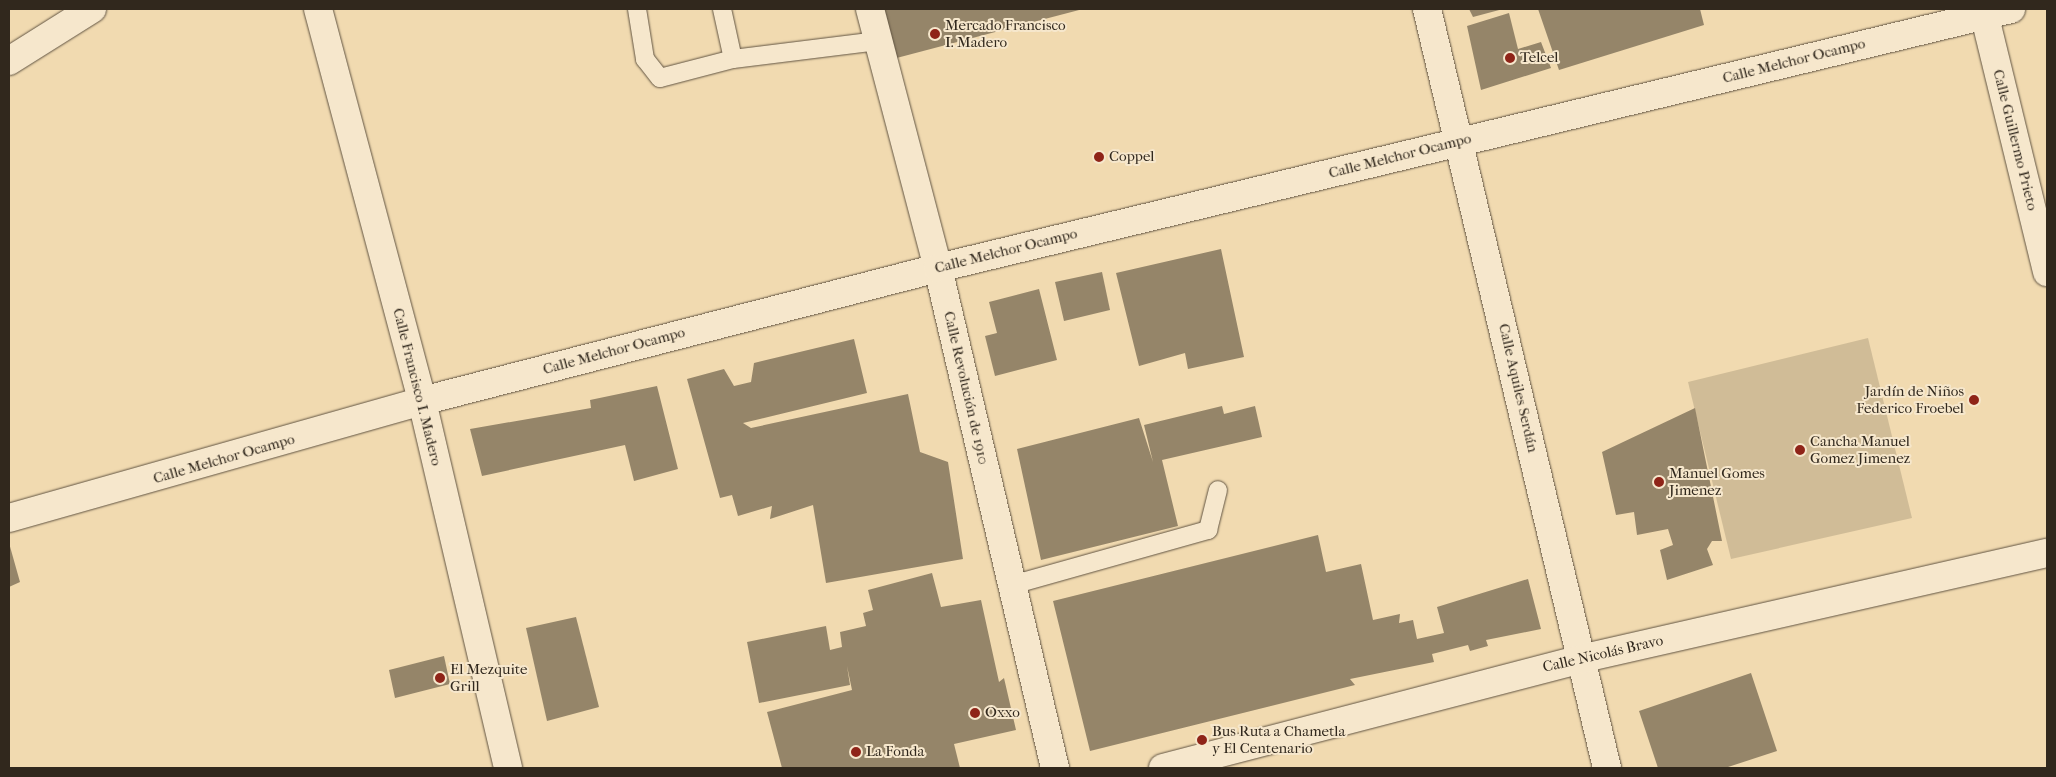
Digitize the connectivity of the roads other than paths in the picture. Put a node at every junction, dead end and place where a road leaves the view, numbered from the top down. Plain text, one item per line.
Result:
1 (92, 9) edge
2 (318, 9) edge
3 (637, 9) edge
4 (722, 9) edge
5 (870, 9) edge
6 (1426, 9) edge
7 (1993, 11) edge
8 (878, 41) junction
9 (733, 60) junction
10 (9, 61) edge
11 (1460, 142) junction
12 (938, 268) junction
13 (2047, 272) edge
14 (422, 401) junction
15 (1218, 490) dead end
16 (9, 518) edge
17 (2047, 554) edge
18 (1012, 585) junction
19 (1580, 658) junction
20 (508, 768) edge
21 (1055, 768) edge
22 (1163, 768) edge
23 (1607, 768) edge

1 - 10 street
2 - 14 street, Calle Francisco I. Madero
3 - 9 lane
4 - 9 lane
5 - 8 street, Calle Revolución de 1910
6 - 11 street, Calle Aquiles Serdán
7 - 11 street, Calle Melchor Ocampo
7 - 13 street, Calle Guillermo Prieto
8 - 9 lane
8 - 12 street, Calle Revolución de 1910
11 - 12 street, Calle Melchor Ocampo
11 - 19 street, Calle Aquiles Serdán
12 - 14 street, Calle Melchor Ocampo
12 - 18 street, Calle Revolución de 1910
14 - 16 street, Calle Melchor Ocampo
14 - 20 street, Calle Francisco I. Madero
15 - 18 lane
17 - 19 street, Calle Nicolás Bravo
18 - 21 street, Calle Revolución de 1910
19 - 22 street, Calle Nicolás Bravo
19 - 23 street, Calle Aquiles Serdán

